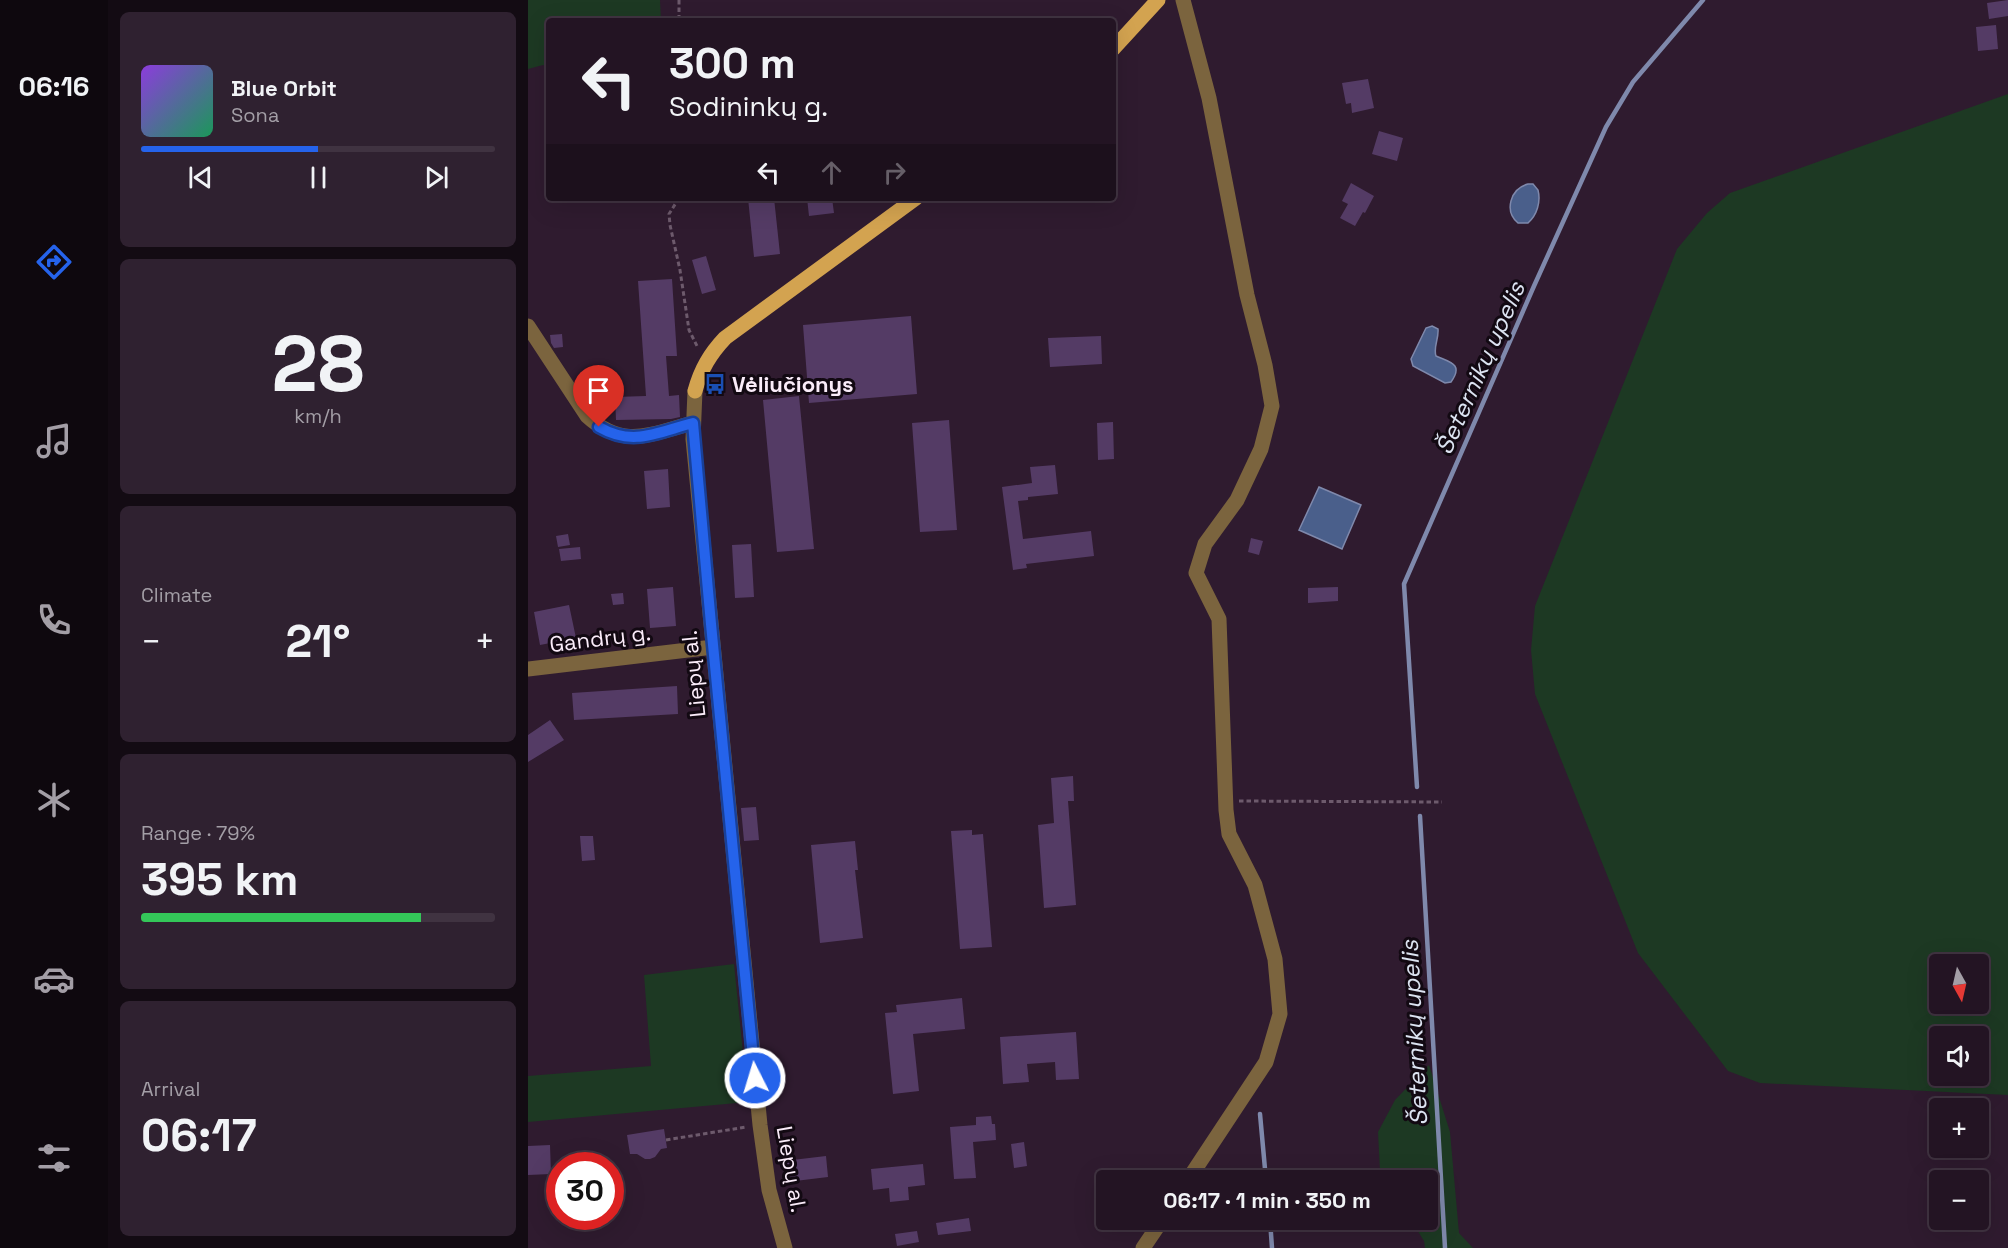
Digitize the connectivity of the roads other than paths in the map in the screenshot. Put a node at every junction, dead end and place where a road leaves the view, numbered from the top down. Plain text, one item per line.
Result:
1 (1158, 0) edge
2 (1183, 0) edge
3 (1116, 46) edge
4 (912, 201) edge
5 (528, 326) edge
6 (695, 391) joint
7 (693, 423) junction
8 (713, 647) junction
9 (528, 669) edge
10 (1195, 1170) edge
11 (1155, 1230) edge
12 (785, 1248) edge
13 (1143, 1248) edge

1 - 3 main road
2 - 10 street
4 - 6 main road, Liepų al.
5 - 7 street
6 - 7 street, Liepų al.
7 - 8 street, Liepų al.
8 - 9 street, Gandrų g.
8 - 12 street, Liepų al.
11 - 13 street

